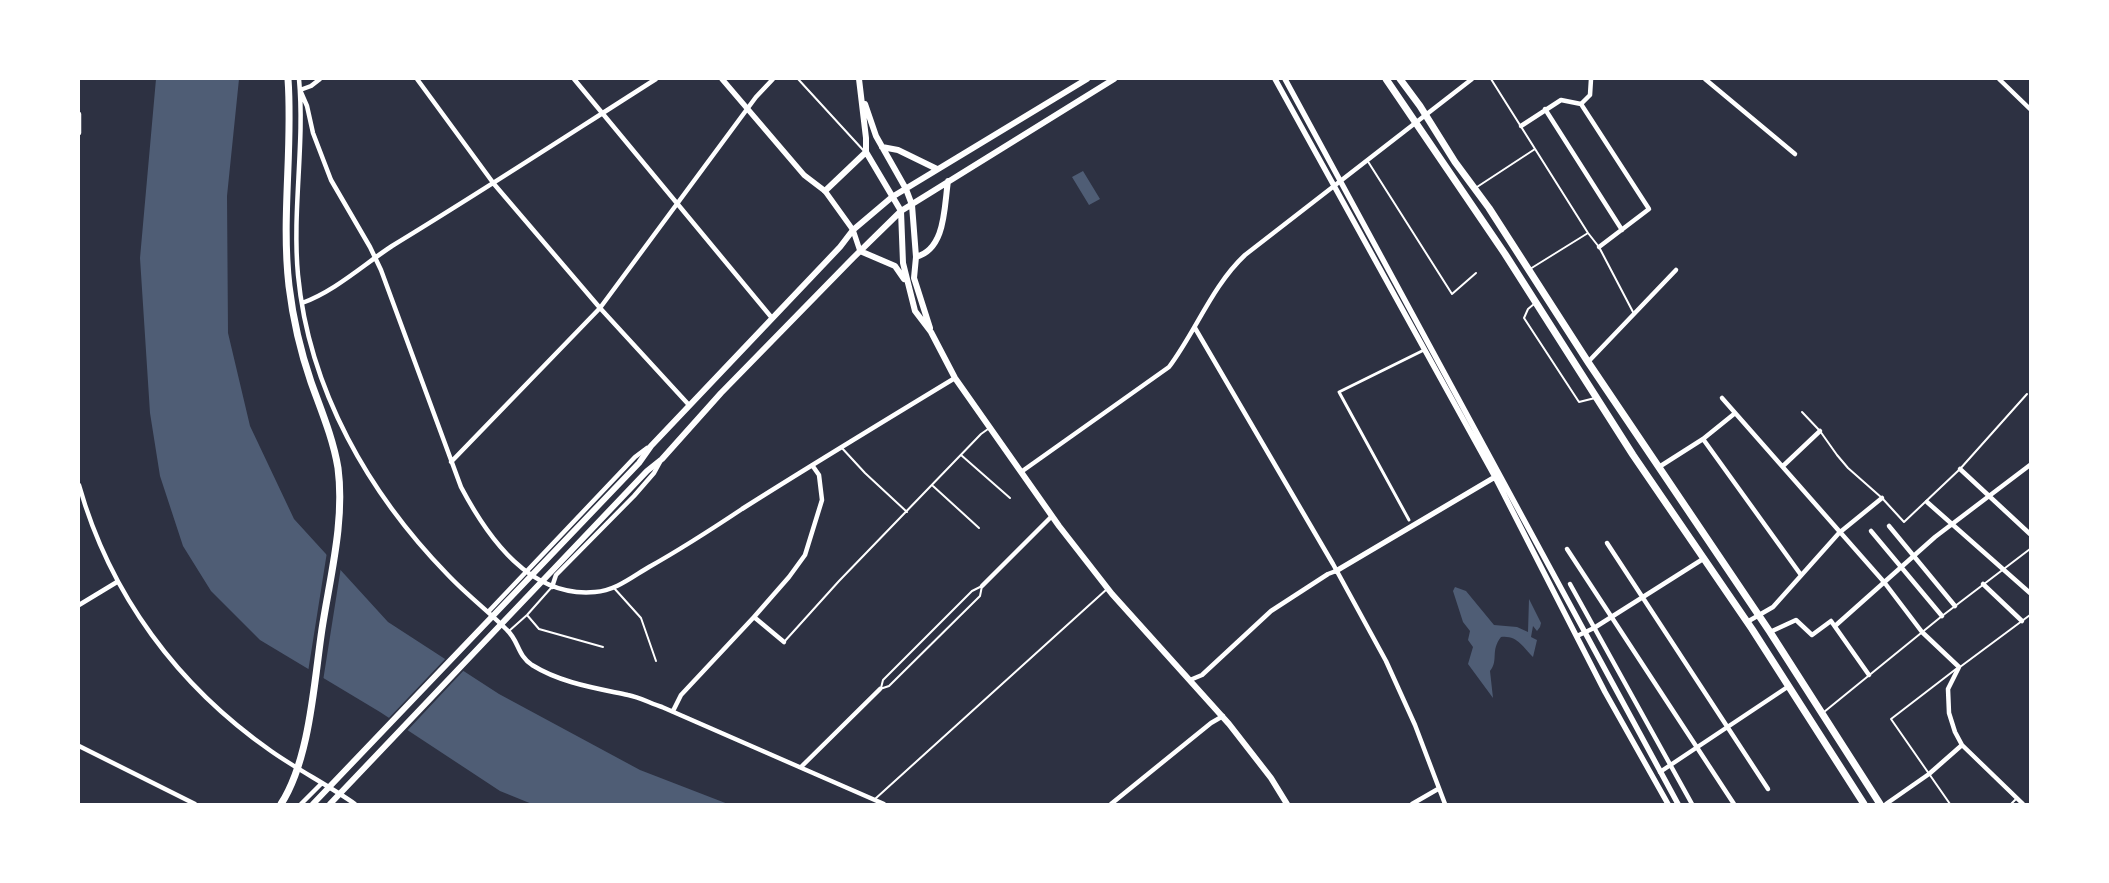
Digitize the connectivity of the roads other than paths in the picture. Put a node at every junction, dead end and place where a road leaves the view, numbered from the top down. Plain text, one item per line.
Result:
1 (288, 79) edge
2 (299, 79) edge
3 (320, 79) edge
4 (417, 79) edge
5 (574, 79) edge
6 (656, 79) edge
7 (722, 79) edge
8 (773, 79) edge
9 (798, 79) edge
10 (859, 79) edge
11 (1087, 79) edge
12 (1114, 79) edge
13 (1275, 79) edge
14 (1285, 79) edge
15 (1386, 79) edge
16 (1400, 79) edge
17 (1472, 79) edge
18 (1491, 79) edge
19 (1591, 79) edge
20 (1705, 79) edge
21 (1999, 79) edge
22 (300, 90) junction
23 (861, 92) junction
24 (1581, 104) junction
25 (748, 108) junction
26 (2030, 109) edge
27 (1545, 110) junction
28 (603, 113) junction
29 (79, 114) edge
30 (1424, 114) junction
31 (1416, 122) junction
32 (1521, 126) junction
33 (79, 133) edge
34 (882, 147) junction
35 (1535, 149) junction
36 (866, 152) junction
37 (1795, 154) dead end
38 (1367, 160) junction
39 (937, 169) junction
40 (948, 180) junction
41 (1341, 180) junction
42 (494, 184) junction
43 (1334, 185) junction
44 (906, 189) junction
45 (1475, 189) junction
46 (825, 191) junction
47 (892, 197) junction
48 (678, 203) junction
49 (912, 206) junction
50 (901, 211) junction
51 (853, 230) junction
52 (1622, 230) junction
53 (1588, 233) junction
54 (1598, 248) junction
55 (860, 251) junction
56 (375, 257) junction
57 (916, 257) junction
58 (1528, 270) junction
59 (1676, 270) dead end
60 (1476, 274) dead end
61 (906, 282) junction
62 (1536, 302) junction
63 (302, 303) junction
64 (600, 308) junction
65 (1634, 314) junction
66 (772, 318) junction
67 (1195, 328) junction
68 (931, 332) junction
69 (1424, 350) junction
70 (1588, 362) junction
71 (955, 378) junction
72 (1610, 394) junction
73 (2027, 394) dead end
74 (1596, 398) junction
75 (1722, 398) dead end
76 (689, 405) junction
77 (1802, 412) dead end
78 (1734, 414) junction
79 (990, 428) junction
80 (1820, 431) junction
81 (1703, 439) junction
82 (651, 446) junction
83 (841, 447) junction
84 (961, 455) junction
85 (662, 459) junction
86 (452, 462) junction
87 (812, 465) junction
88 (2030, 465) edge
89 (1783, 466) junction
90 (1658, 467) junction
91 (1960, 469) junction
92 (1021, 472) junction
93 (1495, 477) junction
94 (79, 485) edge
95 (932, 485) junction
96 (1988, 496) junction
97 (1010, 498) dead end
98 (1882, 498) junction
99 (1927, 502) junction
100 (907, 512) junction
101 (1052, 516) junction
102 (1409, 520) dead end
103 (1952, 524) junction
104 (1889, 526) dead end
105 (979, 528) dead end
106 (1871, 531) dead end
107 (1839, 533) junction
108 (2030, 534) edge
109 (1607, 543) dead end
110 (1567, 549) dead end
111 (2030, 550) edge
112 (1913, 556) junction
113 (1703, 559) junction
114 (1901, 567) junction
115 (2004, 568) junction
116 (1336, 571) junction
117 (525, 572) junction
118 (1801, 575) junction
119 (117, 582) junction
120 (1884, 582) junction
121 (1570, 584) dead end
122 (1983, 584) junction
123 (982, 586) junction
124 (552, 587) junction
125 (614, 588) junction
126 (1108, 588) junction
127 (2030, 593) edge
128 (1642, 598) junction
129 (79, 605) edge
130 (1955, 606) junction
131 (488, 612) junction
132 (2030, 614) edge
133 (528, 615) junction
134 (1758, 616) junction
135 (1942, 616) junction
136 (754, 617) junction
137 (1611, 617) junction
138 (2022, 621) junction
139 (1747, 622) junction
140 (1835, 626) junction
141 (1594, 628) junction
142 (509, 631) junction
143 (1584, 632) junction
144 (1770, 632) junction
145 (1922, 632) junction
146 (1577, 636) junction
147 (784, 642) joint
148 (603, 647) dead end
149 (656, 661) dead end
150 (1959, 667) junction
151 (1869, 675) junction
152 (1190, 680) junction
153 (1789, 686) junction
154 (880, 689) junction
155 (673, 711) junction
156 (1822, 714) junction
157 (1223, 716) junction
158 (1727, 727) junction
159 (79, 746) edge
160 (1698, 746) junction
161 (1962, 746) junction
162 (1671, 766) junction
163 (801, 767) junction
164 (1660, 772) junction
165 (1929, 774) junction
166 (321, 784) junction
167 (1438, 788) junction
168 (1768, 789) dead end
169 (2017, 798) junction
170 (875, 799) junction
171 (348, 800) junction
172 (195, 804) edge
173 (281, 804) edge
174 (301, 804) edge
175 (313, 804) edge
176 (330, 804) edge
177 (343, 804) edge
178 (355, 804) edge
179 (884, 804) edge
180 (1111, 804) edge
181 (1287, 804) edge
182 (1412, 804) edge
183 (1445, 804) edge
184 (1668, 804) edge
185 (1678, 804) edge
186 (1692, 804) edge
187 (1734, 804) edge
188 (1864, 804) edge
189 (1880, 804) edge
190 (1886, 804) edge
191 (1950, 804) edge
192 (2011, 804) edge
193 (2023, 804) edge

1 - 173 main road
2 - 22 street
3 - 22 street
4 - 42 street
5 - 28 street
6 - 28 street
7 - 25 street
8 - 25 street
9 - 36 lane
10 - 23 main road
11 - 39 main road
12 - 40 main road
13 - 43 street
14 - 41 street
15 - 31 main road
16 - 30 main road
17 - 30 street
18 - 32 lane
19 - 24 street
20 - 37 street
21 - 26 street
22 - 56 street
22 - 63 street
23 - 34 main road
23 - 36 main road
24 - 27 street
24 - 52 street
25 - 46 street
25 - 48 street
27 - 32 street
27 - 52 street
28 - 42 street
28 - 48 street
29 - 33 street
30 - 31 street
30 - 45 main road
31 - 38 street
31 - 62 main road
32 - 35 lane
34 - 39 main road
34 - 44 main road
35 - 45 lane
35 - 53 lane
36 - 46 main road
36 - 47 main road
38 - 41 street
38 - 60 lane
39 - 44 main road
40 - 49 main road
40 - 57 main road
41 - 43 street
41 - 143 street
42 - 56 street
42 - 64 street
43 - 67 street
43 - 69 street
44 - 47 main road
44 - 49 main road
45 - 58 main road
46 - 51 street
47 - 50 main road
47 - 51 main road
48 - 64 street
48 - 66 street
49 - 50 main road
49 - 57 main road
50 - 55 main road
50 - 61 main road
51 - 55 street
51 - 66 main road
52 - 54 street
53 - 54 lane
53 - 58 lane
54 - 65 lane
55 - 61 main road
55 - 85 main road
56 - 63 street
56 - 86 street
57 - 68 main road
58 - 70 main road
59 - 65 street
61 - 68 main road
62 - 74 main road
62 - 74 lane
63 - 131 street
64 - 76 street
64 - 86 street
65 - 70 street
66 - 76 main road
67 - 92 street
67 - 116 street
68 - 71 main road
69 - 93 street
69 - 102 street
70 - 72 main road
71 - 79 main road
71 - 83 street
72 - 74 lane
72 - 90 main road
73 - 91 lane
74 - 113 main road
75 - 78 street
76 - 82 main road
77 - 80 lane
78 - 81 street
78 - 89 street
79 - 84 lane
79 - 92 main road
80 - 89 street
80 - 98 lane
81 - 90 street
81 - 118 street
82 - 117 street
82 - 175 main road
83 - 87 street
83 - 100 lane
84 - 95 lane
84 - 97 lane
85 - 124 street
85 - 176 main road
86 - 117 street
87 - 125 street
87 - 136 street
88 - 96 street
89 - 107 street
90 - 134 main road
91 - 96 street
91 - 99 lane
92 - 101 main road
93 - 116 street
93 - 146 street
94 - 119 street
95 - 100 lane
95 - 105 lane
96 - 103 street
96 - 108 street
98 - 99 lane
98 - 107 street
99 - 103 street
100 - 147 lane
101 - 123 street
101 - 126 main road
103 - 112 street
103 - 115 street
104 - 112 street
106 - 114 street
107 - 118 street
107 - 120 street
109 - 128 street
110 - 137 street
111 - 115 lane
112 - 114 street
112 - 130 street
113 - 128 street
113 - 139 main road
114 - 120 street
114 - 135 street
115 - 122 lane
115 - 127 street
116 - 152 street
116 - 167 street
117 - 124 street
117 - 131 street
118 - 134 street
119 - 129 street
119 - 166 street
120 - 140 street
120 - 145 street
121 - 141 street
122 - 130 lane
122 - 138 street
123 - 154 lane
123 - 154 lane
124 - 125 street
124 - 133 lane
125 - 149 lane
126 - 152 main road
126 - 170 lane
128 - 137 street
128 - 158 street
130 - 135 lane
131 - 142 street
132 - 138 lane
133 - 142 lane
133 - 148 lane
134 - 139 street
134 - 144 main road
135 - 145 lane
136 - 147 street
136 - 155 street
137 - 141 street
137 - 160 street
138 - 150 lane
139 - 153 main road
140 - 144 street
140 - 151 street
141 - 143 street
141 - 162 street
142 - 155 street
143 - 146 street
143 - 164 street
144 - 156 main road
145 - 150 street
145 - 151 lane
146 - 184 street
150 - 161 street
150 - 165 lane
151 - 156 lane
152 - 157 main road
153 - 158 street
153 - 188 main road
154 - 163 street
155 - 163 street
156 - 189 main road
157 - 180 street
157 - 181 main road
158 - 160 street
158 - 168 street
159 - 172 street
160 - 162 street
160 - 187 street
161 - 165 street
161 - 169 street
162 - 164 street
162 - 186 street
163 - 170 street
164 - 185 street
165 - 190 street
165 - 191 lane
166 - 171 street
166 - 174 street
167 - 182 street
167 - 183 street
169 - 192 lane
169 - 193 street
170 - 179 street
171 - 177 street
171 - 178 street

